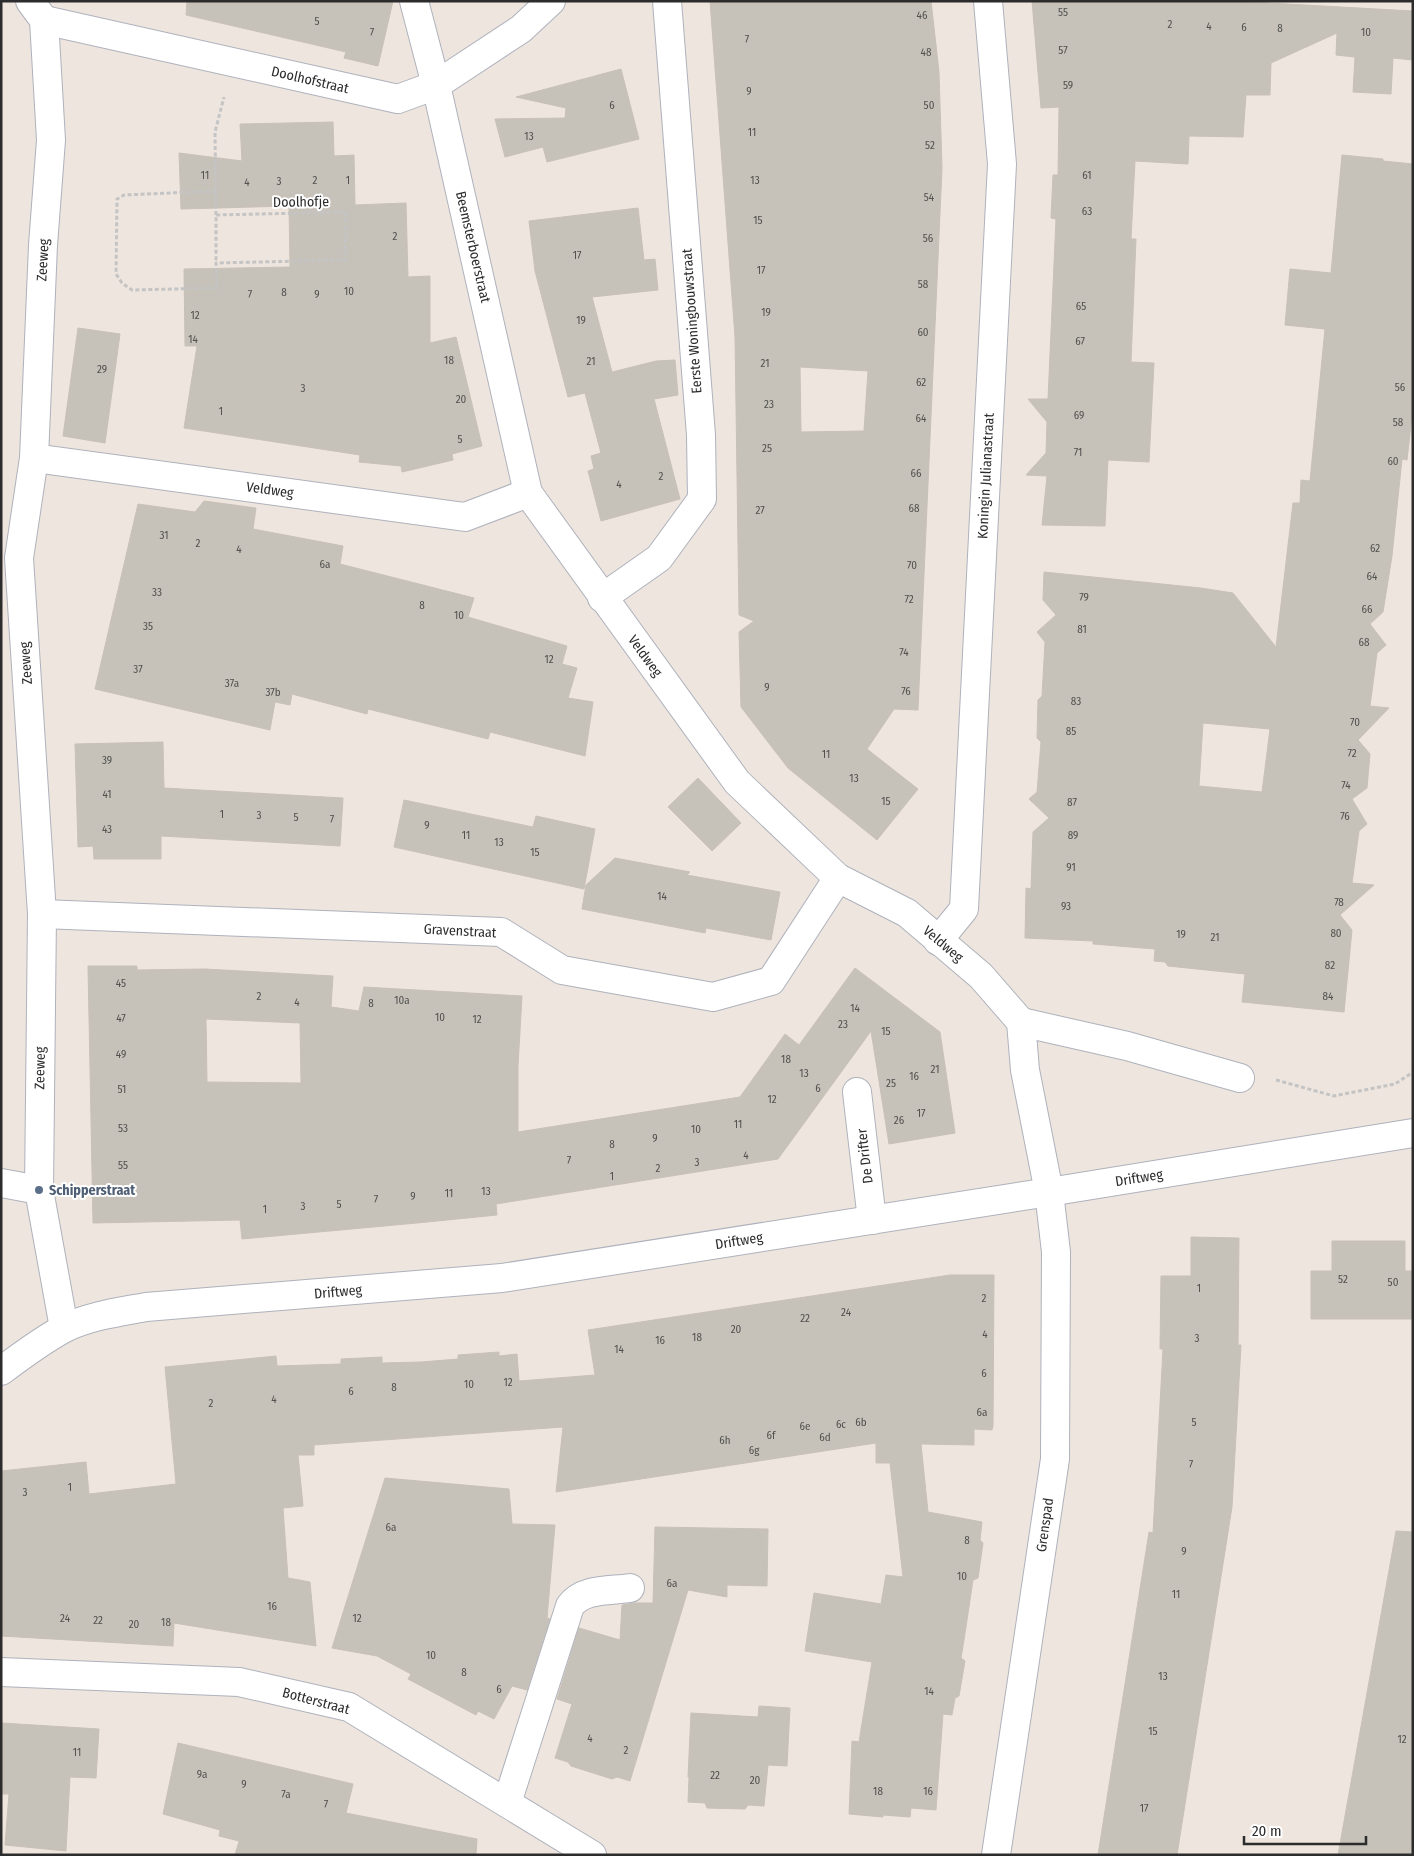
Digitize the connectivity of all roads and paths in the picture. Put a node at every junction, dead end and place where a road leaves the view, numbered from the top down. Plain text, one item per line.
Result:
1 (414, 1) edge
2 (551, 1) edge
3 (667, 1) edge
4 (988, 1) edge
5 (37, 11) edge
6 (233, 63) junction
7 (436, 85) junction
8 (216, 191) junction
9 (216, 215) junction
10 (216, 263) junction
11 (34, 458) junction
12 (528, 493) junction
13 (602, 598) junction
14 (838, 878) junction
15 (42, 914) junction
16 (938, 941) junction
17 (1021, 1022) junction
18 (1413, 1072) edge
19 (1240, 1078) joint
20 (858, 1092) dead end
21 (1412, 1129) edge
22 (1, 1184) edge
23 (39, 1190) junction
24 (1049, 1192) junction
25 (872, 1220) junction
26 (64, 1328) junction
27 (1, 1371) edge
28 (630, 1588) dead end
29 (1, 1672) edge
30 (507, 1803) junction
31 (592, 1855) edge
32 (996, 1855) edge

1 - 7 street, Beemsterboerstraat
2 - 7 street, Doolhofstraat
3 - 13 street, Eerste Woningbouwstraat
4 - 16 street, Koningin Julianastraat
5 - 6 street, Doolhofstraat
5 - 11 street, Zeeweg
6 - 7 street, Doolhofstraat
6 - 8 path
7 - 12 street, Beemsterboerstraat
8 - 9 path
8 - 10 path
9 - 10 path
9 - 10 path, Doolhofje
11 - 12 street, Veldweg
11 - 15 street, Zeeweg
12 - 13 street, Veldweg
13 - 14 street, Veldweg
14 - 15 street, Gravenstraat
14 - 16 street, Veldweg
15 - 23 street, Zeeweg
16 - 17 street, Veldweg
17 - 19 street
17 - 24 street
18 - 19 path
20 - 25 street, De Drifter
21 - 24 street, Driftweg
22 - 23 street
23 - 26 street, Zeeweg
24 - 25 street, Driftweg
24 - 32 street, Grenspad
25 - 26 street, Driftweg
26 - 27 street, Driftweg
28 - 30 street
29 - 30 street, Botterstraat
30 - 31 street, Botterstraat

